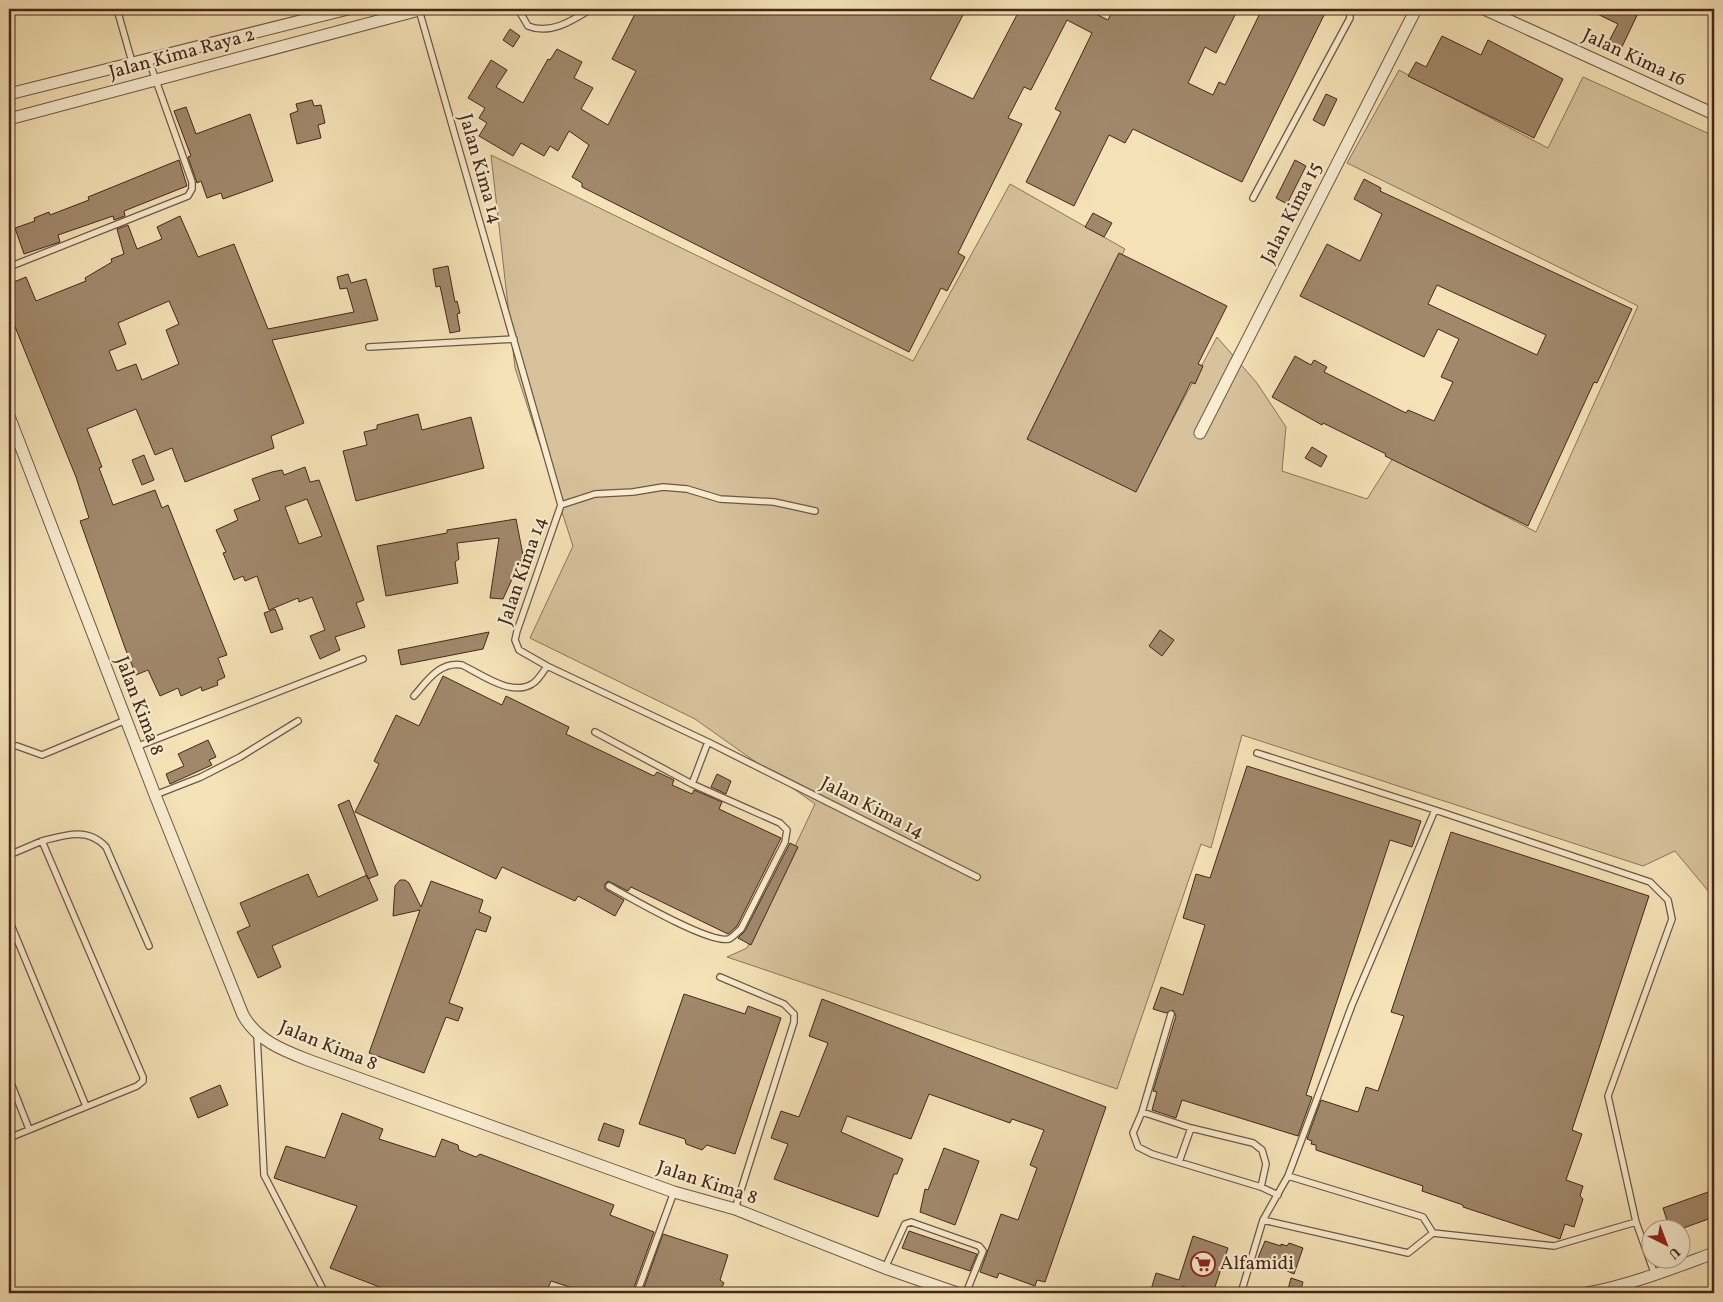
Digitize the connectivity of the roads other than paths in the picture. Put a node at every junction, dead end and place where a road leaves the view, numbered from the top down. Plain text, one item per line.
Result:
1 (117, 9) edge
2 (348, 9) edge
3 (421, 9) edge
4 (518, 9) edge
5 (591, 9) edge
6 (1349, 9) edge
7 (1416, 9) edge
8 (1484, 9) edge
9 (310, 14) edge
10 (148, 58) junction
11 (132, 62) junction
12 (154, 80) junction
13 (9, 94) edge
14 (1714, 114) edge
15 (9, 118) edge
16 (1253, 198) dead end
17 (9, 267) edge
18 (514, 339) junction
19 (369, 346) dead end
20 (9, 416) edge
21 (1200, 433) dead end
22 (561, 505) junction
23 (815, 511) dead end
24 (363, 659) dead end
25 (547, 666) junction
26 (414, 696) dead end
27 (126, 720) junction
28 (298, 721) dead end
29 (595, 732) dead end
30 (708, 742) junction
31 (9, 746) edge
32 (136, 746) junction
33 (1257, 753) dead end
34 (692, 784) junction
35 (154, 795) junction
36 (1435, 810) junction
37 (42, 842) junction
38 (9, 855) edge
39 (978, 877) dead end
40 (609, 886) dead end
41 (9, 920) edge
42 (149, 946) dead end
43 (720, 977) dead end
44 (1171, 1014) dead end
45 (258, 1034) junction
46 (9, 1078) edge
47 (86, 1106) junction
48 (1142, 1112) junction
49 (1191, 1128) junction
50 (30, 1129) junction
51 (9, 1138) edge
52 (1179, 1162) junction
53 (1288, 1176) junction
54 (1261, 1187) junction
55 (674, 1192) junction
56 (1278, 1195) junction
57 (735, 1209) junction
58 (1263, 1220) junction
59 (1636, 1222) junction
60 (1433, 1233) junction
61 (1714, 1253) edge
62 (885, 1268) junction
63 (1655, 1275) junction
64 (325, 1293) edge
65 (637, 1293) edge
66 (957, 1293) edge
67 (966, 1293) edge
68 (1242, 1293) edge
69 (1587, 1293) edge

1 - 11 lane
2 - 9 street, Jalan Kima Raya 2
3 - 12 street, Jalan Kima Raya 2
3 - 18 lane, Jalan Kima 14
4 - 5 lane
6 - 16 lane
7 - 21 street, Jalan Kima 15
8 - 14 street, Jalan Kima 16
9 - 10 street, Jalan Kima Raya 2
10 - 11 street, Jalan Kima Raya 2
10 - 12 lane
11 - 13 street, Jalan Kima Raya 2
12 - 15 street, Jalan Kima Raya 2
12 - 17 lane
18 - 19 lane
18 - 22 lane, Jalan Kima 14
20 - 27 street, Jalan Kima 8
22 - 23 lane
22 - 25 lane, Jalan Kima 14
24 - 32 lane
25 - 26 lane
25 - 30 lane, Jalan Kima 14
27 - 31 lane
27 - 32 street, Jalan Kima 8
28 - 35 lane
29 - 34 lane
30 - 34 lane
30 - 39 lane, Jalan Kima 14
32 - 35 street, Jalan Kima 8
33 - 36 lane
34 - 40 lane
35 - 45 street, Jalan Kima 8
36 - 53 lane
36 - 59 lane
37 - 38 lane
37 - 42 lane
37 - 47 lane
41 - 47 lane
43 - 57 lane
44 - 48 lane
45 - 55 street, Jalan Kima 8
45 - 64 lane
46 - 50 lane
47 - 50 lane
48 - 49 lane
48 - 52 lane
49 - 52 lane
49 - 54 lane
50 - 51 lane
52 - 54 lane
53 - 56 lane
53 - 60 lane
54 - 56 lane
55 - 57 street, Jalan Kima 8
55 - 65 lane
56 - 58 lane
57 - 62 street, Jalan Kima 8
58 - 60 lane
58 - 68 lane
59 - 60 lane
59 - 63 lane
61 - 63 street
62 - 66 street, Jalan Kima 8
62 - 67 lane
63 - 69 street

